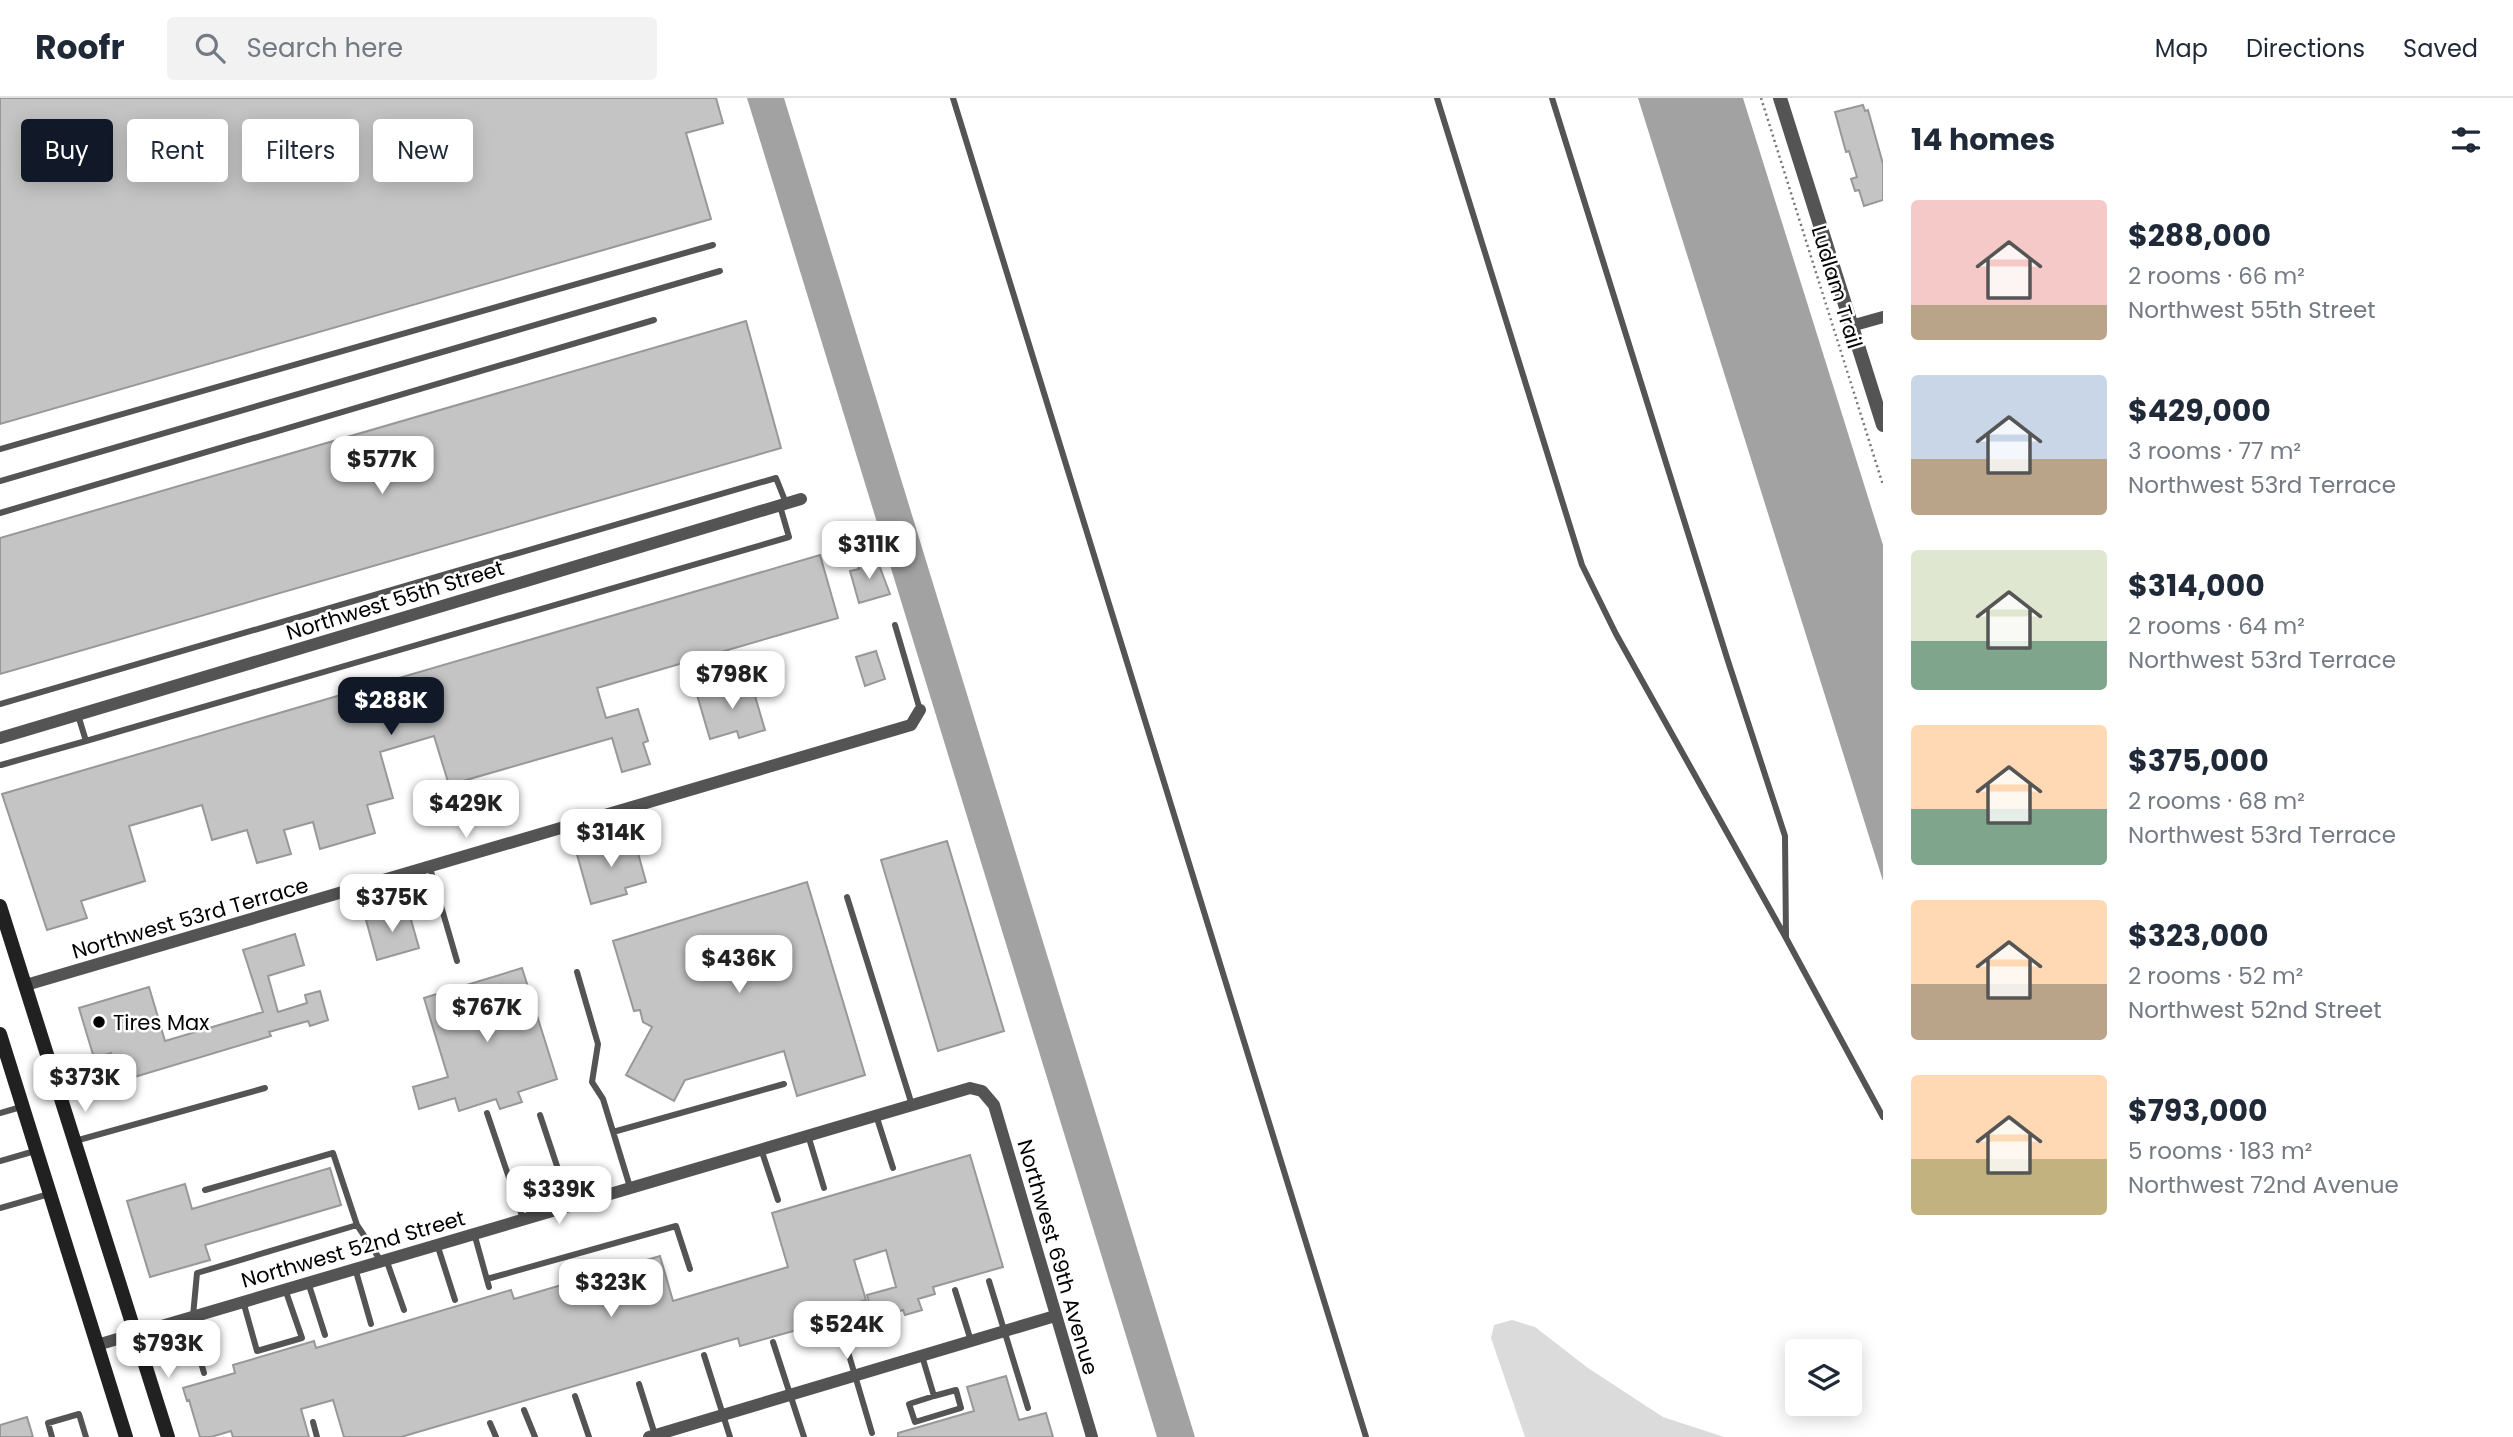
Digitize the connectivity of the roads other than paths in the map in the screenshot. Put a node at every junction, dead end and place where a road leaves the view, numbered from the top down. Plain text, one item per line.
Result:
1 (953, 98) edge
2 (1437, 98) edge
3 (1552, 98) edge
4 (1780, 98) edge
5 (713, 245) dead end
6 (720, 271) dead end
7 (1883, 317) edge
8 (654, 320) dead end
9 (1851, 326) junction
10 (1883, 425) edge
11 (0, 449) edge
12 (0, 481) edge
13 (801, 499) dead end
14 (783, 504) junction
15 (0, 513) edge
16 (895, 625) dead end
17 (0, 704) edge
18 (919, 710) joint
19 (78, 715) junction
20 (0, 738) edge
21 (86, 741) junction
22 (1, 765) edge
23 (430, 868) junction
24 (847, 897) dead end
25 (0, 906) edge
26 (1786, 939) junction
27 (457, 961) dead end
28 (577, 972) dead end
29 (26, 985) junction
30 (0, 1034) edge
31 (3, 1055) edge
32 (784, 1084) dead end
33 (265, 1088) dead end
34 (982, 1091) joint
35 (912, 1105) junction
36 (23, 1107) junction
37 (0, 1113) edge
38 (487, 1113) dead end
39 (540, 1115) dead end
40 (876, 1115) junction
41 (1883, 1117) edge
42 (614, 1132) junction
43 (808, 1135) junction
44 (75, 1140) junction
45 (761, 1149) junction
46 (37, 1150) junction
47 (0, 1161) edge
48 (893, 1168) dead end
49 (630, 1187) junction
50 (824, 1188) dead end
51 (205, 1190) dead end
52 (50, 1194) junction
53 (778, 1200) dead end
54 (570, 1205) junction
55 (0, 1208) edge
56 (523, 1219) junction
57 (357, 1225) junction
58 (474, 1233) junction
59 (437, 1244) junction
60 (383, 1260) junction
61 (355, 1268) junction
62 (690, 1269) dead end
63 (487, 1279) junction
64 (989, 1281) dead end
65 (308, 1282) junction
66 (489, 1287) dead end
67 (285, 1289) junction
68 (955, 1290) dead end
69 (455, 1300) dead end
70 (243, 1301) junction
71 (404, 1310) dead end
72 (1055, 1316) junction
73 (190, 1317) junction
74 (838, 1318) dead end
75 (371, 1324) dead end
76 (1004, 1332) junction
77 (135, 1333) junction
78 (325, 1335) dead end
79 (773, 1342) dead end
80 (971, 1342) junction
81 (97, 1345) junction
82 (704, 1355) dead end
83 (922, 1356) junction
84 (204, 1373) dead end
85 (856, 1376) junction
86 (639, 1384) dead end
87 (790, 1395) junction
88 (575, 1396) dead end
89 (934, 1396) junction
90 (1028, 1408) dead end
91 (524, 1410) dead end
92 (723, 1415) junction
93 (313, 1422) dead end
94 (490, 1423) dead end
95 (872, 1433) dead end
96 (652, 1436) edge
97 (52, 1437) edge
98 (86, 1437) edge
99 (126, 1437) edge
100 (168, 1437) edge
101 (317, 1437) edge
102 (496, 1437) edge
103 (535, 1437) edge
104 (589, 1437) edge
105 (730, 1437) edge
106 (804, 1437) edge
107 (1091, 1437) edge
108 (1366, 1437) edge

1 - 108 lane
2 - 26 lane
3 - 26 lane
4 - 9 street
5 - 11 lane
6 - 12 lane
7 - 9 street
8 - 15 lane
9 - 10 street
13 - 14 street, Northwest 55th Street
14 - 17 lane
14 - 19 street, Northwest 55th Street
14 - 21 lane
16 - 18 lane
18 - 23 street, Northwest 53rd Terrace
19 - 20 street, Northwest 55th Street
19 - 21 lane
21 - 22 lane
23 - 27 lane
23 - 29 street, Northwest 53rd Terrace
24 - 35 lane
25 - 29 main road
26 - 41 lane
28 - 42 lane
29 - 44 main road
30 - 31 main road
31 - 36 main road
32 - 42 lane
33 - 44 lane
34 - 35 street, Northwest 52nd Street
34 - 72 street, Northwest 69th Avenue
35 - 40 street, Northwest 52nd Street
36 - 37 lane
36 - 46 main road
38 - 56 lane
39 - 54 lane
40 - 43 street, Northwest 52nd Street
40 - 48 lane
42 - 49 lane
43 - 45 street, Northwest 52nd Street
43 - 50 lane
44 - 77 main road
45 - 49 street, Northwest 52nd Street
45 - 53 lane
46 - 47 lane
46 - 52 main road
49 - 54 street, Northwest 52nd Street
51 - 57 lane
52 - 55 lane
52 - 81 main road
54 - 56 street, Northwest 52nd Street
56 - 58 street, Northwest 52nd Street
57 - 60 lane
57 - 73 lane
58 - 59 street, Northwest 52nd Street
58 - 63 lane
59 - 60 street, Northwest 52nd Street
59 - 69 lane
60 - 61 street, Northwest 52nd Street
60 - 71 lane
61 - 65 street, Northwest 52nd Street
61 - 75 lane
62 - 63 lane
63 - 66 lane
64 - 76 lane
65 - 67 street, Northwest 52nd Street
65 - 78 lane
67 - 70 street, Northwest 52nd Street
67 - 70 lane
68 - 80 lane
70 - 73 street, Northwest 52nd Street
72 - 76 street
72 - 107 street, Northwest 69th Avenue
73 - 77 street, Northwest 52nd Street
73 - 84 lane
74 - 85 lane
76 - 80 street
76 - 90 lane
77 - 81 street, Northwest 52nd Street
77 - 100 main road
79 - 87 lane
80 - 83 street
81 - 99 main road
82 - 92 lane
83 - 85 street
83 - 89 lane
85 - 87 street
85 - 95 lane
86 - 96 lane
87 - 92 street
87 - 106 lane
88 - 104 lane
89 - 89 lane
91 - 103 lane
92 - 96 street
92 - 105 lane
93 - 101 lane
94 - 102 lane
97 - 98 lane

